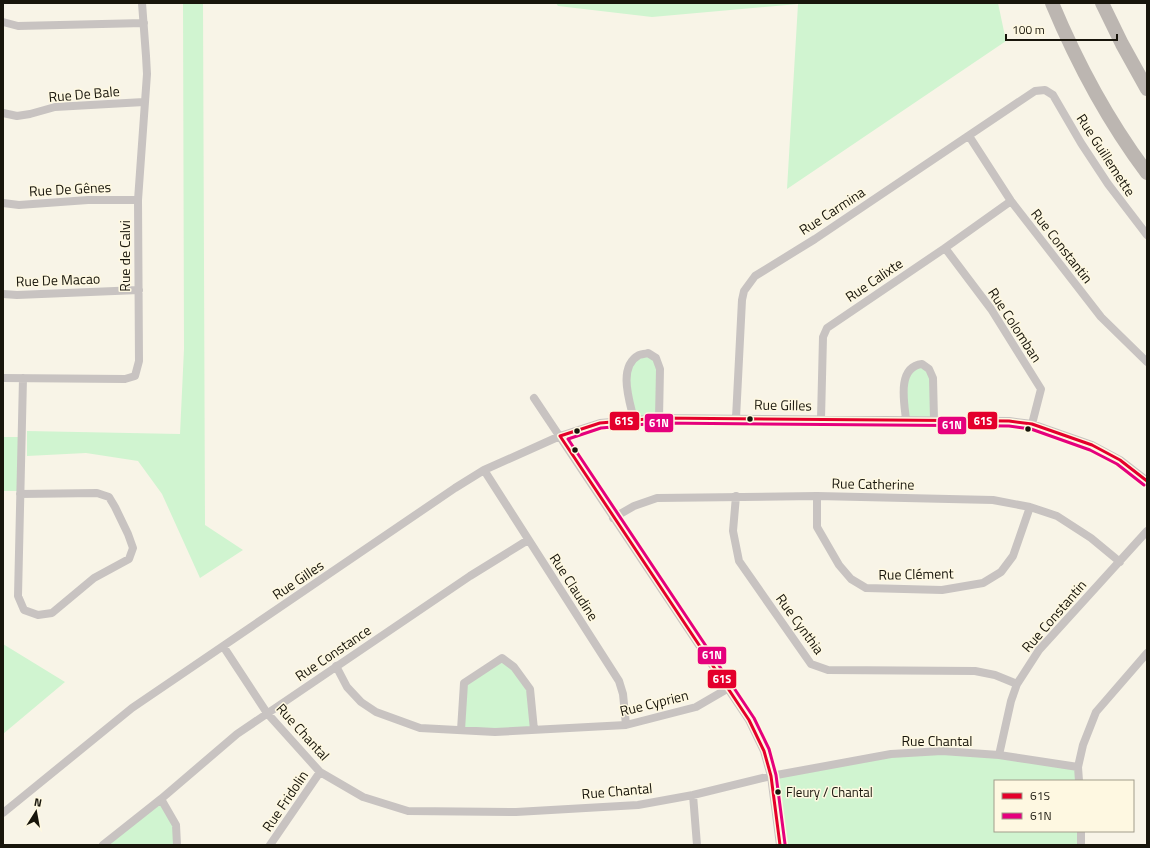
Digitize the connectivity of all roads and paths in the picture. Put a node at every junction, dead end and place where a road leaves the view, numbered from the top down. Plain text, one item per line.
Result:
1 (142, 3) edge
2 (1052, 3) edge
3 (1102, 3) edge
4 (3, 22) edge
5 (144, 23) junction
6 (1147, 89) edge
7 (1045, 90) joint
8 (144, 102) junction
9 (3, 113) edge
10 (969, 136) junction
11 (1147, 173) edge
12 (138, 200) junction
13 (1011, 201) junction
14 (3, 203) edge
15 (1147, 235) edge
16 (945, 248) junction
17 (139, 290) junction
18 (3, 294) edge
19 (1147, 362) edge
20 (3, 378) edge
21 (23, 378) junction
22 (534, 398) dead end
23 (659, 418) junction
24 (736, 418) junction
25 (821, 419) junction
26 (634, 420) junction
27 (906, 420) junction
28 (934, 420) junction
29 (1032, 424) junction
30 (560, 436) junction
31 (484, 470) junction
32 (1147, 480) edge
33 (20, 494) junction
34 (736, 496) junction
35 (817, 496) junction
36 (1030, 507) junction
37 (613, 518) junction
38 (1147, 531) edge
39 (528, 540) junction
40 (1120, 562) junction
41 (223, 646) junction
42 (1147, 653) edge
43 (336, 666) junction
44 (1017, 684) junction
45 (727, 689) junction
46 (267, 713) junction
47 (626, 725) junction
48 (461, 730) junction
49 (534, 730) junction
50 (999, 755) junction
51 (1078, 767) junction
52 (320, 772) junction
53 (771, 776) junction
54 (1079, 780) edge
55 (693, 795) junction
56 (161, 799) junction
57 (3, 813) edge
58 (1081, 832) edge
59 (105, 844) edge
60 (177, 845) edge
61 (270, 845) edge
62 (697, 845) edge
63 (780, 845) edge
64 (1081, 845) edge

1 - 5 street, Rue de Calvi
2 - 11 highway
3 - 6 highway
4 - 5 street
5 - 8 street, Rue de Calvi
7 - 10 street, Rue Carmina
7 - 15 street, Rue Guillemette
8 - 9 street, Rue De Bale
8 - 12 street, Rue de Calvi
10 - 13 street, Rue Constantin
10 - 24 street, Rue Carmina
12 - 14 street, Rue De Gênes
12 - 17 street, Rue de Calvi
13 - 16 street, Rue Calixte
13 - 19 street, Rue Constantin
16 - 25 street, Rue Calixte
16 - 29 street, Rue Colomban
17 - 18 street, Rue De Macao
17 - 21 street, Rue de Calvi
20 - 21 street, Rue de Calvi
21 - 33 street
22 - 30 street
23 - 24 street, Rue Gilles
23 - 26 street, Rue Gilles
23 - 26 street
24 - 25 street, Rue Gilles
25 - 27 street, Rue Gilles
26 - 30 street, Rue Gilles
27 - 28 street, Rue Gilles
27 - 28 street
28 - 29 street, Rue Gilles
29 - 32 street, Rue Gilles
30 - 31 street, Rue Gilles
30 - 37 street
31 - 39 street, Rue Claudine
31 - 41 street, Rue Gilles
33 - 33 street
34 - 35 street, Rue Catherine
34 - 37 street, Rue Catherine
34 - 44 street, Rue Cynthia
35 - 36 street, Rue Catherine
35 - 36 street, Rue Clément
36 - 40 street, Rue Catherine
37 - 45 street
38 - 40 street, Rue Constantin
39 - 43 street, Rue Constance
39 - 47 street, Rue Claudine
40 - 44 street, Rue Constantin
41 - 46 street, Rue Chantal
41 - 57 street, Rue Gilles
42 - 51 street
43 - 46 street, Rue Constance
43 - 48 street, Rue Cyprien
44 - 50 street, Rue Constantin
45 - 47 street, Rue Cyprien
45 - 53 street
46 - 52 street, Rue Chantal
46 - 56 street, Rue Constance
47 - 49 street, Rue Cyprien
48 - 49 street, Rue Cyprien
48 - 49 street
50 - 51 street, Rue Chantal
50 - 53 street, Rue Chantal
51 - 54 street
52 - 55 street, Rue Chantal
52 - 61 street, Rue Fridolin
53 - 55 street, Rue Chantal
53 - 63 street
55 - 62 street
56 - 59 street, Rue Constance
56 - 60 street
58 - 64 street

